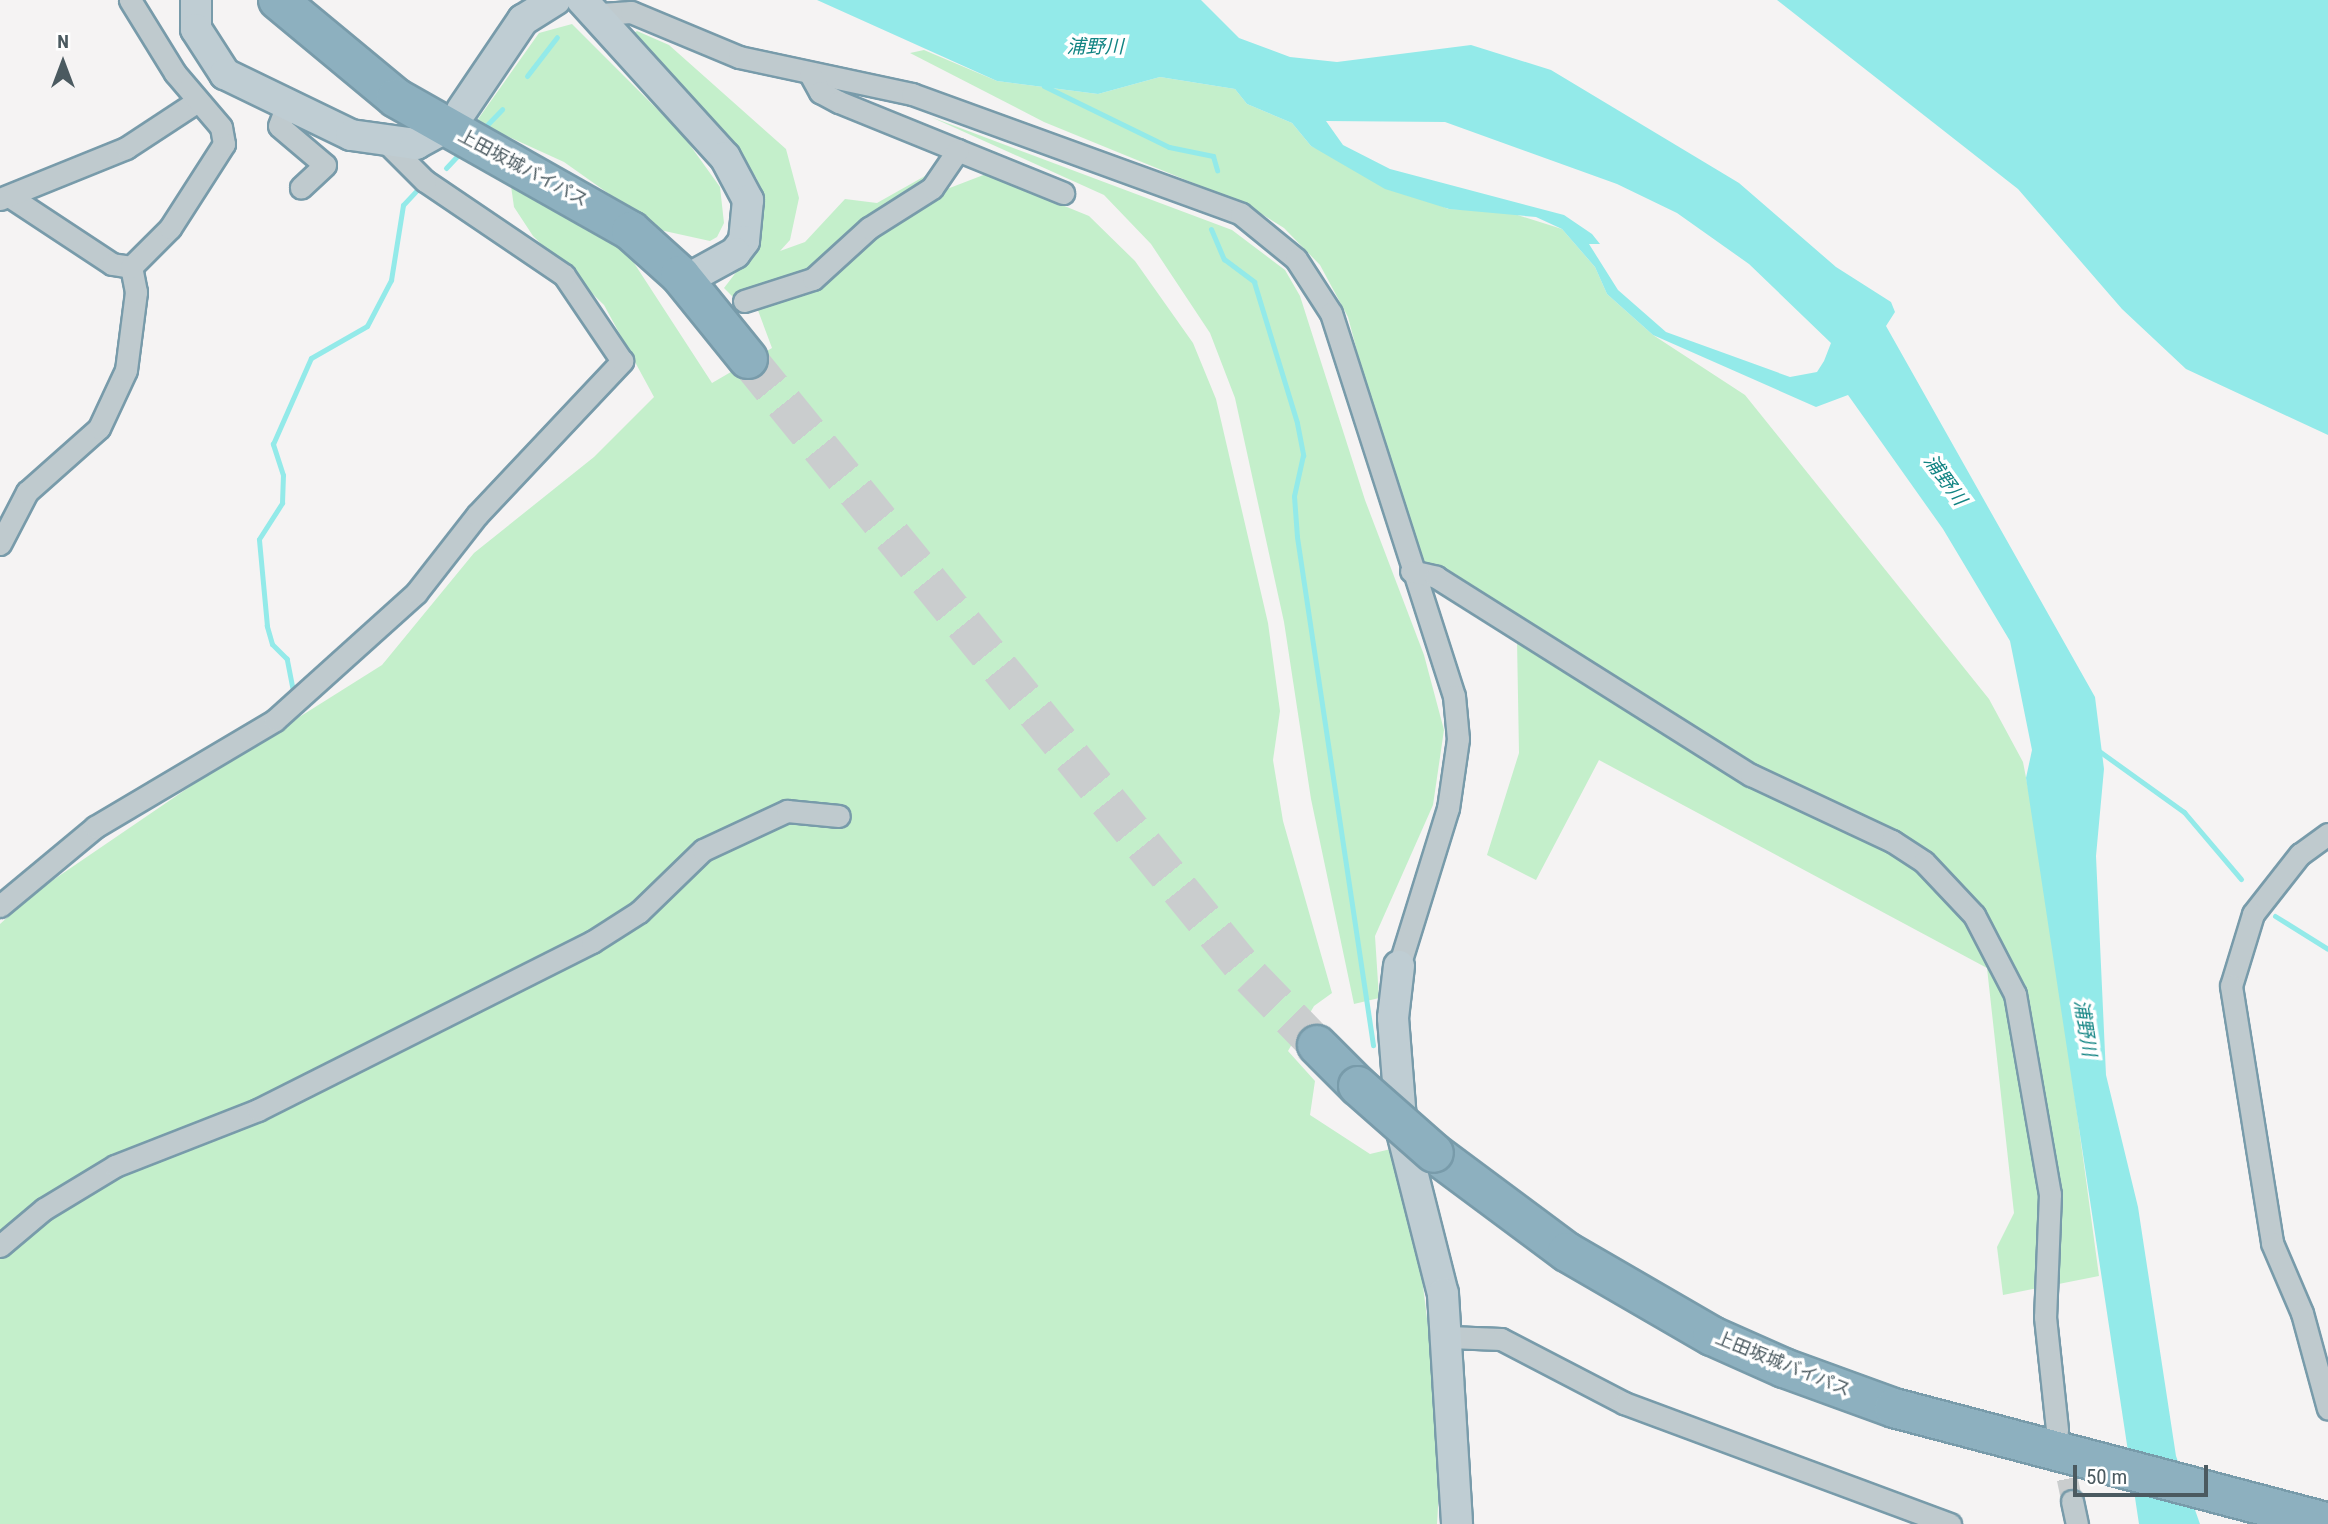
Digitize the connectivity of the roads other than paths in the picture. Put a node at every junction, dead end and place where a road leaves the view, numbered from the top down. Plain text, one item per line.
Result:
1 (130, 0) edge
2 (196, 0) edge
3 (278, 0) edge
4 (555, 0) edge
5 (591, 7) edge
6 (810, 74) junction
7 (196, 102) junction
8 (287, 105) junction
9 (462, 110) dead end
10 (436, 133) dead end
11 (384, 140) junction
12 (958, 150) junction
13 (302, 187) dead end
14 (1063, 193) dead end
15 (5, 197) edge
16 (724, 262) junction
17 (131, 267) junction
18 (680, 275) junction
19 (728, 307) junction
20 (748, 359) tunnel mouth
21 (0, 544) edge
22 (1411, 570) junction
23 (839, 816) dead end
24 (2328, 834) edge
25 (0, 905) edge
26 (1399, 966) joint
27 (1317, 1045) tunnel mouth
28 (0, 1246) edge
29 (1448, 1337) junction
30 (2328, 1409) edge
31 (2057, 1430) tunnel mouth
32 (2072, 1501) tunnel mouth
33 (2320, 1521) edge
34 (1457, 1524) edge
35 (1950, 1524) edge
36 (2077, 1524) edge

1 - 7 street
2 - 8 street
3 - 18 highway, 上田坂城バイパス
4 - 9 street
5 - 6 street
5 - 16 street
6 - 12 street
6 - 22 street
7 - 15 street
7 - 17 street
8 - 11 street
8 - 13 street
10 - 11 street
11 - 25 street
12 - 14 street
12 - 19 street
15 - 17 street
16 - 18 street
16 - 19 street
17 - 21 street
18 - 19 highway, 上田坂城バイパス
19 - 20 highway, 上田坂城バイパス
22 - 26 street
22 - 31 street
23 - 28 street
24 - 30 street
26 - 29 street
27 - 33 highway, 上田坂城バイパス, bridge
29 - 34 street
29 - 35 street
32 - 36 street

